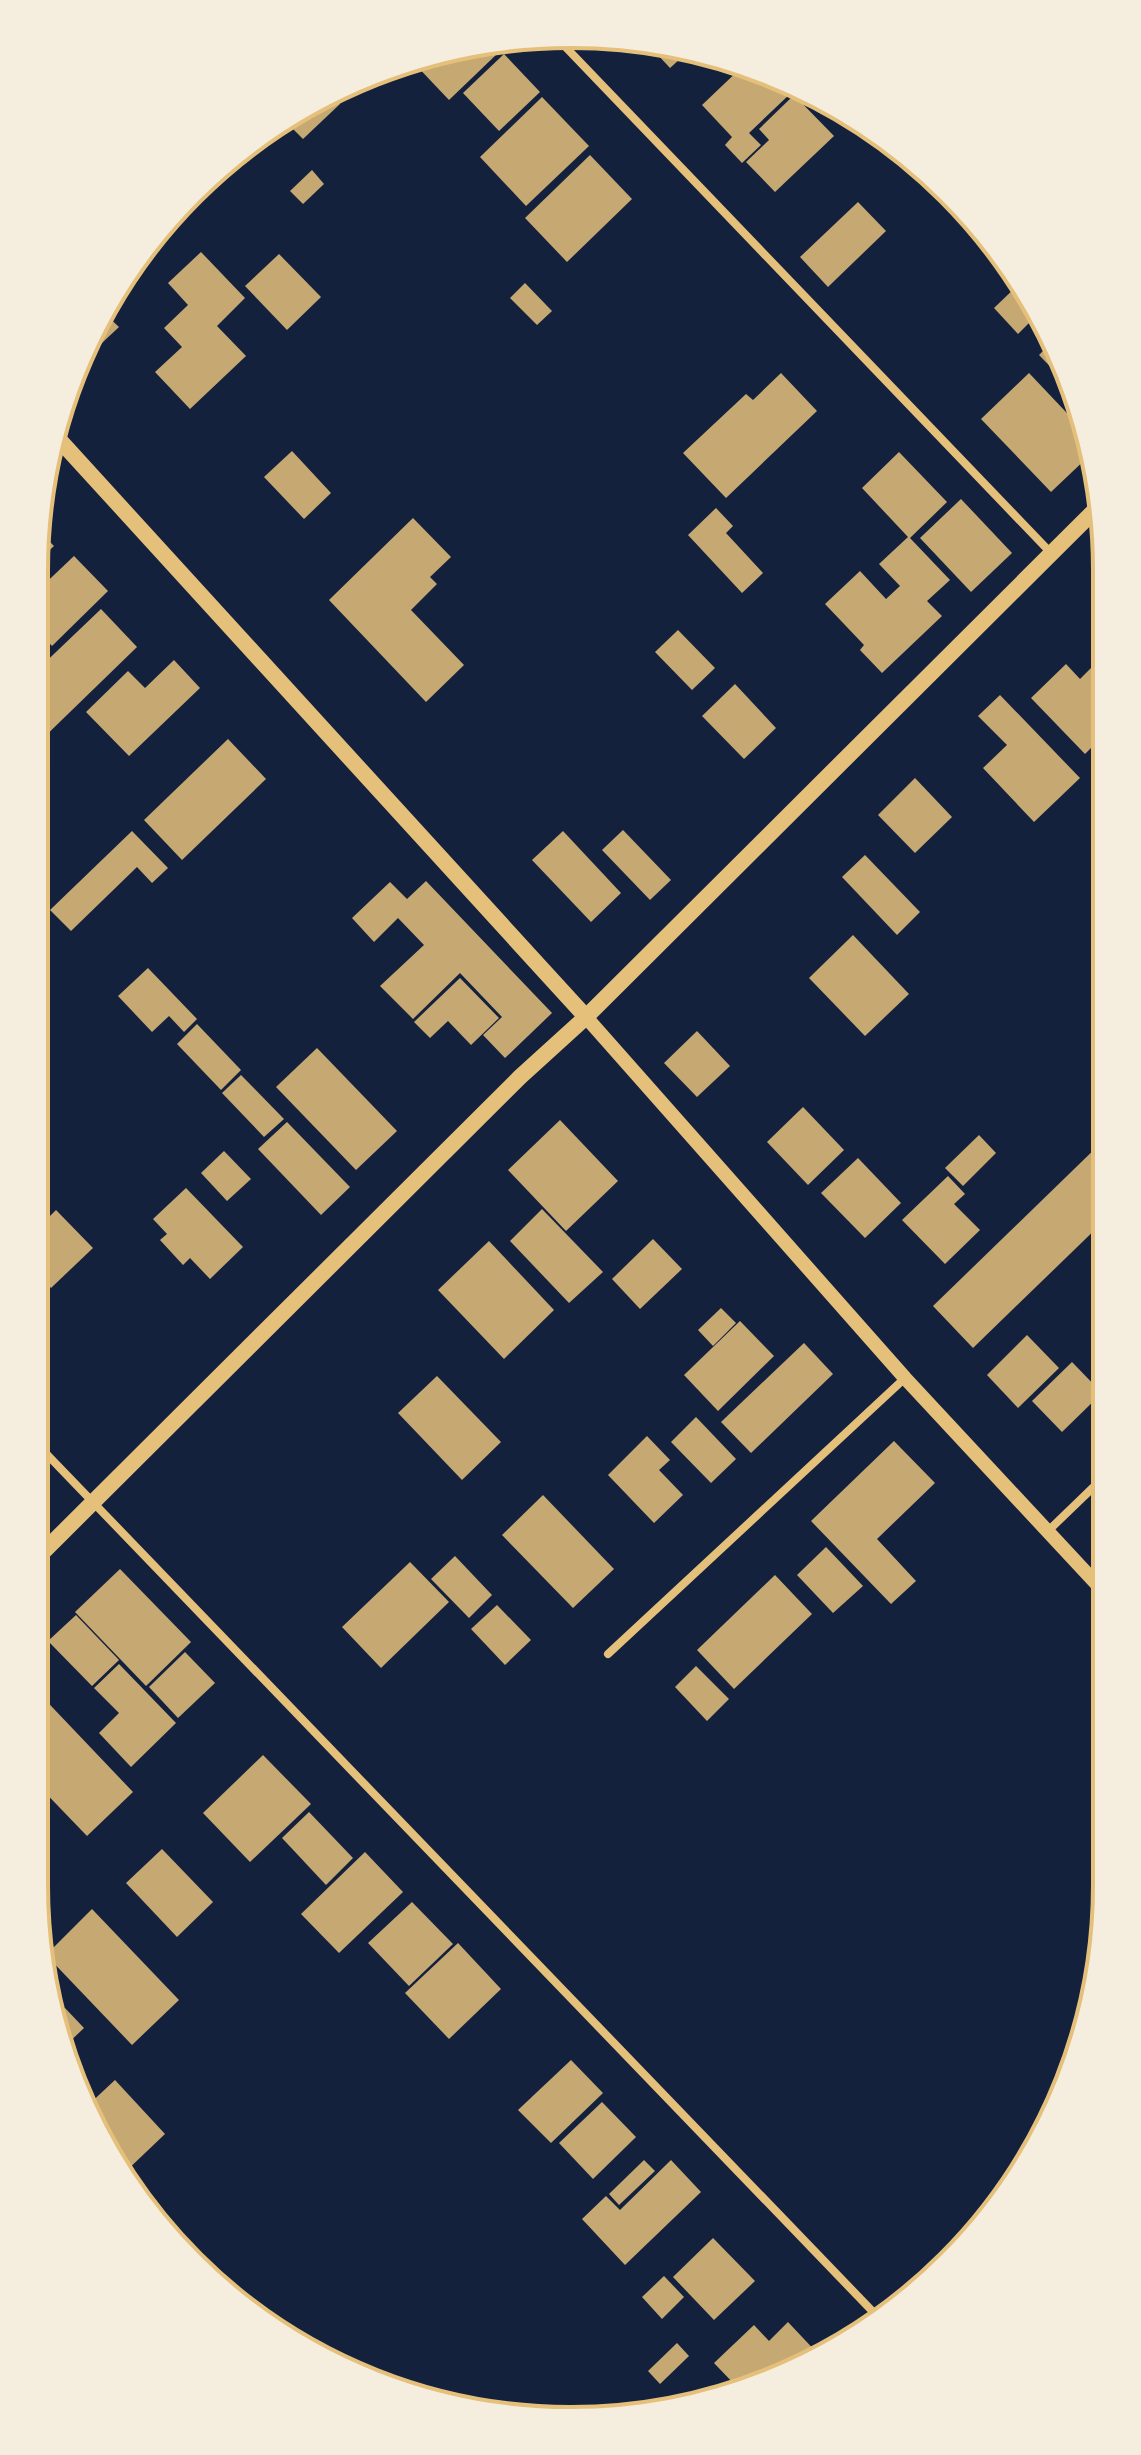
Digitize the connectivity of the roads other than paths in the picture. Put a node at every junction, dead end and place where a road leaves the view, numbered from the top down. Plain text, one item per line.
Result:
1 (567, 48) edge
2 (64, 445) edge
3 (1090, 515) edge
4 (1052, 553) junction
5 (586, 1017) junction
6 (905, 1378) junction
7 (48, 1456) edge
8 (1093, 1488) edge
9 (93, 1503) junction
10 (1048, 1531) junction
11 (48, 1547) edge
12 (1093, 1580) edge
13 (608, 1654) dead end
14 (872, 2311) edge

1 - 4 street
2 - 5 main road
3 - 4 main road
4 - 5 main road
5 - 6 street
5 - 9 main road
6 - 10 street
6 - 13 street
7 - 9 street
8 - 10 street
9 - 11 main road
9 - 14 street
10 - 12 street

